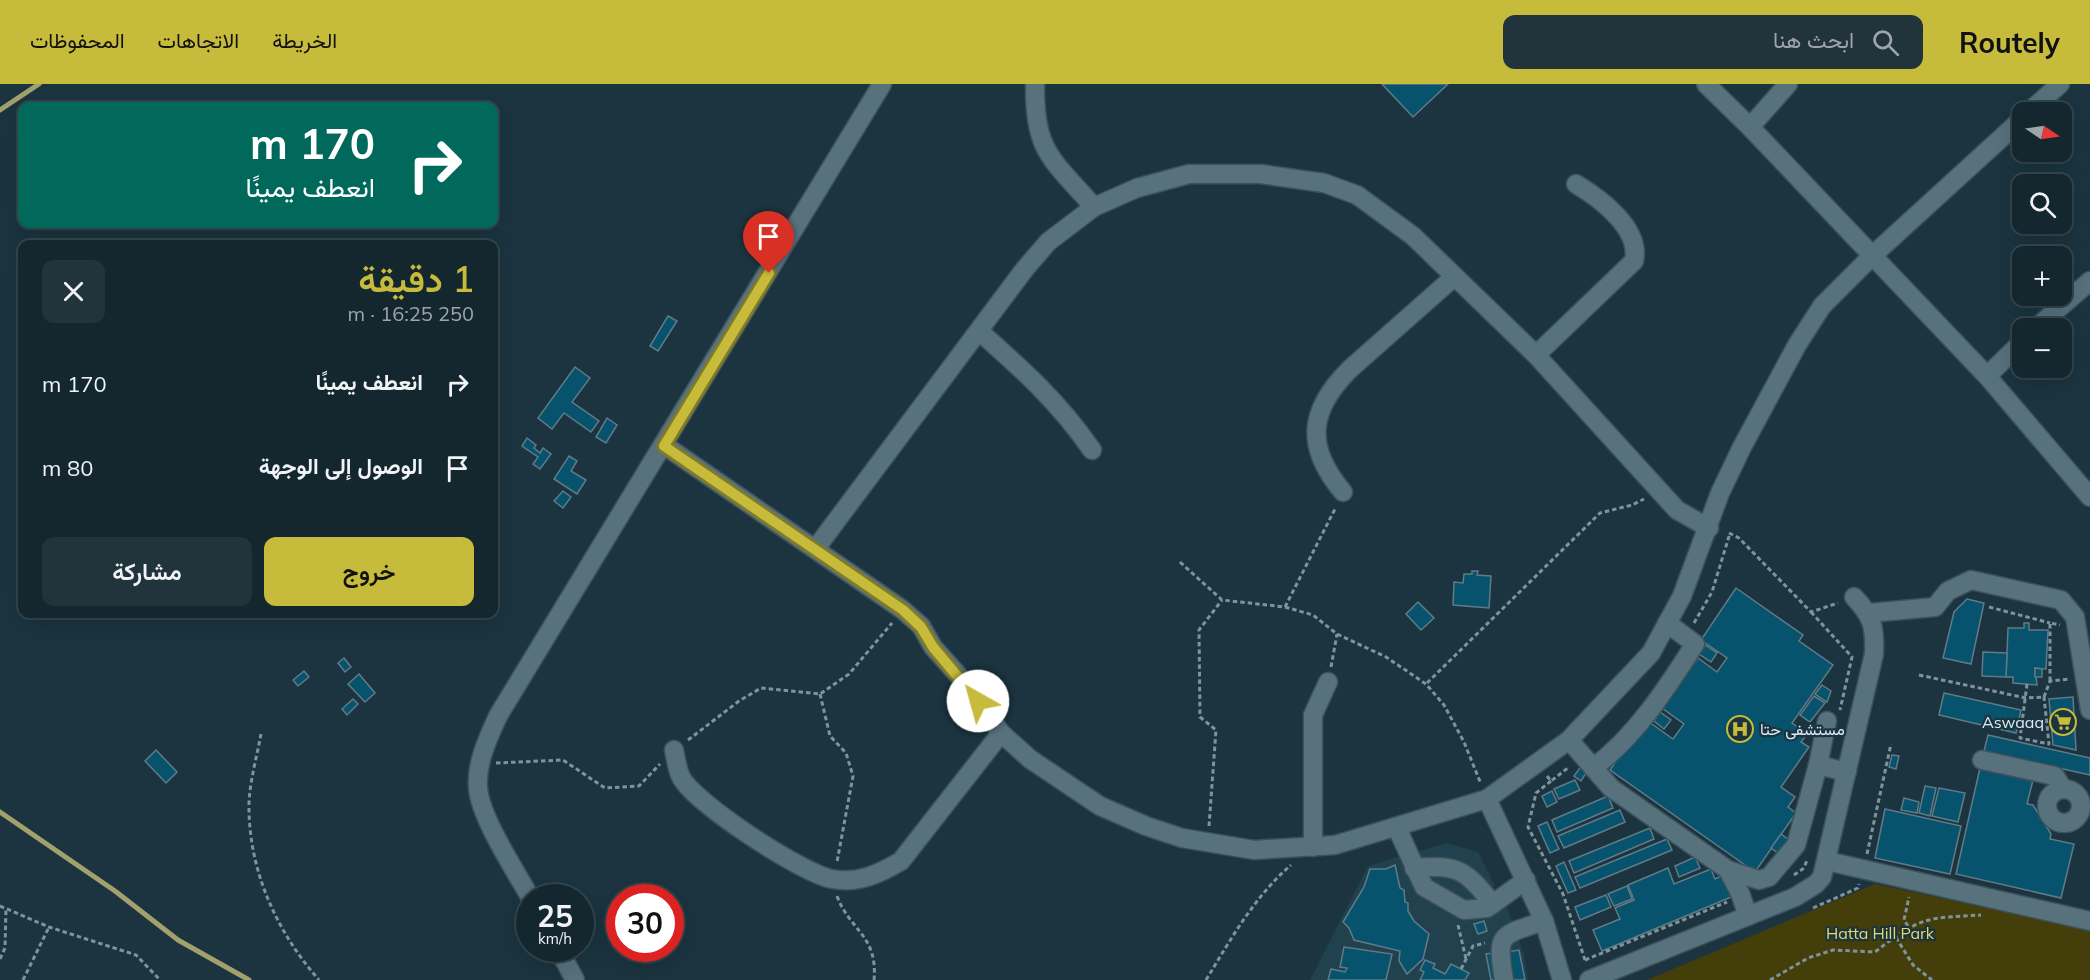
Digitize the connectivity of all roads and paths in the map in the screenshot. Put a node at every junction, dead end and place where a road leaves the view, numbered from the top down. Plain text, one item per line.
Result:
1 (882, 84) edge
2 (1035, 84) edge
3 (1706, 84) edge
4 (1788, 84) edge
5 (2060, 84) edge
6 (2040, 102) edge
7 (1750, 127) junction
8 (2012, 128) edge
9 (1576, 184) dead end
10 (1094, 207) junction
11 (1872, 256) junction
12 (1454, 277) junction
13 (2090, 281) edge
14 (2047, 318) edge
15 (979, 331) junction
16 (2012, 352) edge
17 (1536, 355) junction
18 (1987, 376) junction
19 (664, 446) junction
20 (1092, 450) dead end
21 (1659, 491) junction
22 (1344, 492) joint
23 (2090, 497) edge
24 (1709, 528) junction
25 (816, 548) junction
26 (1180, 562) dead end
27 (1854, 597) joint
28 (1222, 600) junction
29 (1286, 607) junction
30 (1989, 607) dead end
31 (903, 610) junction
32 (1811, 612) junction
33 (1869, 612) junction
34 (1667, 623) junction
35 (2050, 623) junction
36 (2062, 626) dead end
37 (1337, 634) junction
38 (2067, 669) dead end
39 (1919, 675) dead end
40 (2078, 679) junction
41 (2050, 681) junction
42 (1328, 682) joint
43 (1426, 684) junction
44 (2027, 684) dead end
45 (820, 694) junction
46 (2044, 697) junction
47 (2026, 698) junction
48 (2090, 710) edge
49 (1833, 716) joint
50 (1001, 733) junction
51 (261, 734) dead end
52 (1569, 741) junction
53 (674, 750) junction
54 (1982, 760) dead end
55 (480, 764) junction
56 (1818, 765) junction
57 (1593, 768) junction
58 (1847, 772) junction
59 (1551, 781) dead end
60 (2063, 789) junction
61 (2085, 795) edge
62 (1487, 799) junction
63 (1397, 828) junction
64 (1208, 843) junction
65 (1313, 847) junction
66 (1808, 857) dead end
67 (1827, 861) junction
68 (1414, 868) junction
69 (1728, 870) junction
70 (830, 879) junction
71 (1784, 879) dead end
72 (1526, 880) junction
73 (1912, 880) junction
74 (523, 884) edge
75 (1742, 897) junction
76 (1493, 904) junction
77 (0, 906) edge
78 (1457, 906) junction
79 (6, 909) junction
80 (1983, 915) dead end
81 (1748, 916) junction
82 (1544, 921) junction
83 (2090, 921) edge
84 (1908, 926) junction
85 (49, 927) junction
86 (1892, 931) dead end
87 (1894, 937) junction
88 (1502, 940) junction
89 (1466, 959) junction
90 (0, 960) edge
91 (1585, 960) junction
92 (565, 962) edge
93 (1461, 969) dead end
94 (23, 980) edge
95 (160, 980) edge
96 (319, 980) edge
97 (575, 980) edge
98 (874, 980) edge
99 (1206, 980) edge
100 (1504, 980) edge
101 (1562, 980) edge
102 (1590, 980) edge
103 (1770, 980) edge
104 (1932, 980) edge

1 - 19 street
2 - 10 street
3 - 7 street
4 - 7 street
5 - 6 street
7 - 11 street
8 - 11 street
9 - 17 street
10 - 12 street
10 - 15 street
11 - 18 street
11 - 24 street
12 - 17 street
12 - 22 street
13 - 14 street
15 - 20 street
15 - 25 street
16 - 18 street
17 - 21 street
18 - 23 street
19 - 25 street
19 - 55 street
21 - 24 street
21 - 43 path
22 - 29 path
24 - 32 path
24 - 34 street
25 - 31 street
26 - 28 path
27 - 32 path
27 - 33 street
28 - 29 path
28 - 64 path
29 - 37 path
30 - 35 path
31 - 45 path
31 - 50 street
32 - 49 path
33 - 40 street
33 - 58 street
34 - 52 street
34 - 57 street
35 - 36 path
35 - 41 path
37 - 42 path
37 - 43 path
38 - 40 path
39 - 47 path
40 - 41 path
40 - 48 street
41 - 46 path
42 - 65 street
43 - 62 path
44 - 47 path
45 - 53 path
45 - 70 path
46 - 47 path
46 - 47 path
49 - 56 street
50 - 64 street
50 - 70 street
51 - 96 path
52 - 57 street
52 - 62 street
53 - 55 path
53 - 70 street
54 - 60 street
55 - 74 street
56 - 58 street
56 - 69 street
57 - 69 street
58 - 67 street
59 - 91 path
60 - 61 street
60 - 61 street
62 - 63 street
62 - 72 street
63 - 65 street
63 - 68 street
64 - 65 street
65 - 99 path
66 - 71 path
67 - 73 street
67 - 81 street
68 - 76 street
68 - 78 street
69 - 75 street
70 - 98 path
72 - 76 street
72 - 82 street
73 - 83 street
73 - 84 path
75 - 81 street
75 - 91 path
76 - 78 street
77 - 79 path
78 - 89 path
79 - 85 path
79 - 90 path
80 - 84 path
81 - 102 street
82 - 88 street
82 - 101 street
84 - 87 path
85 - 94 path
85 - 95 path
86 - 87 path
87 - 103 path
87 - 104 path
88 - 89 path
88 - 100 street
89 - 93 path
91 - 102 path
92 - 97 street

